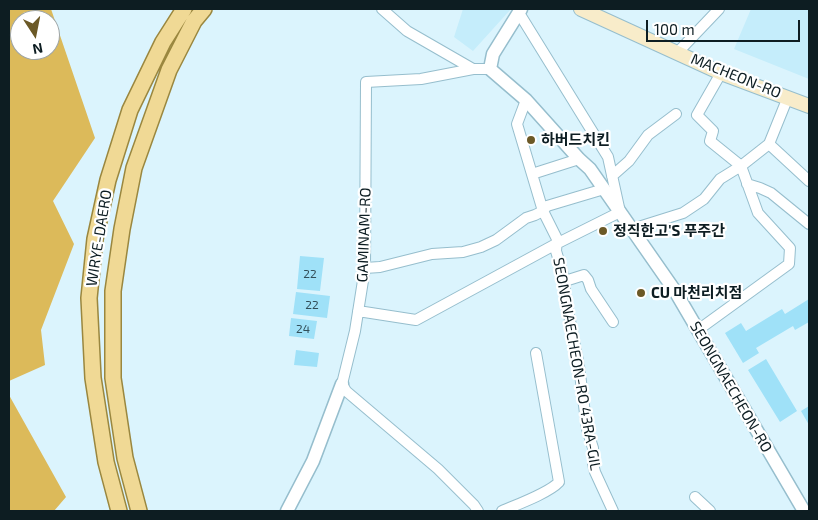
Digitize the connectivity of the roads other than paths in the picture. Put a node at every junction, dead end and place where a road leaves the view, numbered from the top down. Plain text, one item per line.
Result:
1 (184, 9) edge
2 (204, 9) edge
3 (382, 9) edge
4 (582, 9) edge
5 (587, 9) edge
6 (719, 9) edge
7 (520, 11) edge
8 (603, 13) edge
9 (678, 52) junction
10 (490, 69) junction
11 (473, 70) junction
12 (722, 73) junction
13 (788, 97) junction
14 (526, 100) junction
15 (809, 106) edge
16 (676, 114) dead end
17 (768, 144) junction
18 (579, 159) junction
19 (741, 166) junction
20 (532, 174) junction
21 (612, 176) junction
22 (809, 181) edge
23 (747, 184) junction
24 (604, 189) junction
25 (543, 210) junction
26 (620, 212) junction
27 (809, 224) edge
28 (632, 229) junction
29 (556, 244) junction
30 (365, 268) junction
31 (564, 280) junction
32 (358, 311) junction
33 (613, 322) dead end
34 (698, 330) junction
35 (536, 353) dead end
36 (342, 384) junction
37 (695, 497) dead end
38 (119, 511) edge
39 (138, 511) edge
40 (287, 511) edge
41 (478, 511) edge
42 (502, 511) edge
43 (613, 511) edge
44 (710, 511) edge
45 (804, 511) edge

1 - 38 main road, WIRYE-DAERO
2 - 39 main road, WIRYE-DAERO
3 - 11 street
4 - 8 main road, MACHEON-RO
5 - 8 main road
6 - 9 street
7 - 10 street
7 - 21 street
8 - 9 main road, MACHEON-RO
9 - 12 main road, MACHEON-RO
10 - 11 street
10 - 14 street, SEONGNAECHEON-RO
11 - 30 street, GAMINAM-RO
12 - 13 main road, MACHEON-RO
12 - 19 street
13 - 15 main road, MACHEON-RO
13 - 17 street
14 - 18 street, SEONGNAECHEON-RO
14 - 20 street
16 - 21 street
17 - 19 street
17 - 22 street
18 - 20 street
18 - 24 street, SEONGNAECHEON-RO
19 - 23 street
19 - 28 street
20 - 25 street, SEONGNAECHEON-RO 43RA-GIL
21 - 26 street
23 - 27 street
23 - 34 street
24 - 25 street
24 - 26 street, SEONGNAECHEON-RO
25 - 29 street, SEONGNAECHEON-RO 43RA-GIL
25 - 30 street
26 - 28 street, SEONGNAECHEON-RO
26 - 29 street
28 - 34 street, SEONGNAECHEON-RO
29 - 31 street, SEONGNAECHEON-RO 43RA-GIL
29 - 32 street
30 - 32 street, GAMINAM-RO
31 - 33 street
31 - 43 street, SEONGNAECHEON-RO 43RA-GIL
32 - 36 street, GAMINAM-RO
34 - 45 street, SEONGNAECHEON-RO
35 - 42 street
36 - 40 street, GAMINAM-RO
36 - 41 street
37 - 44 street

